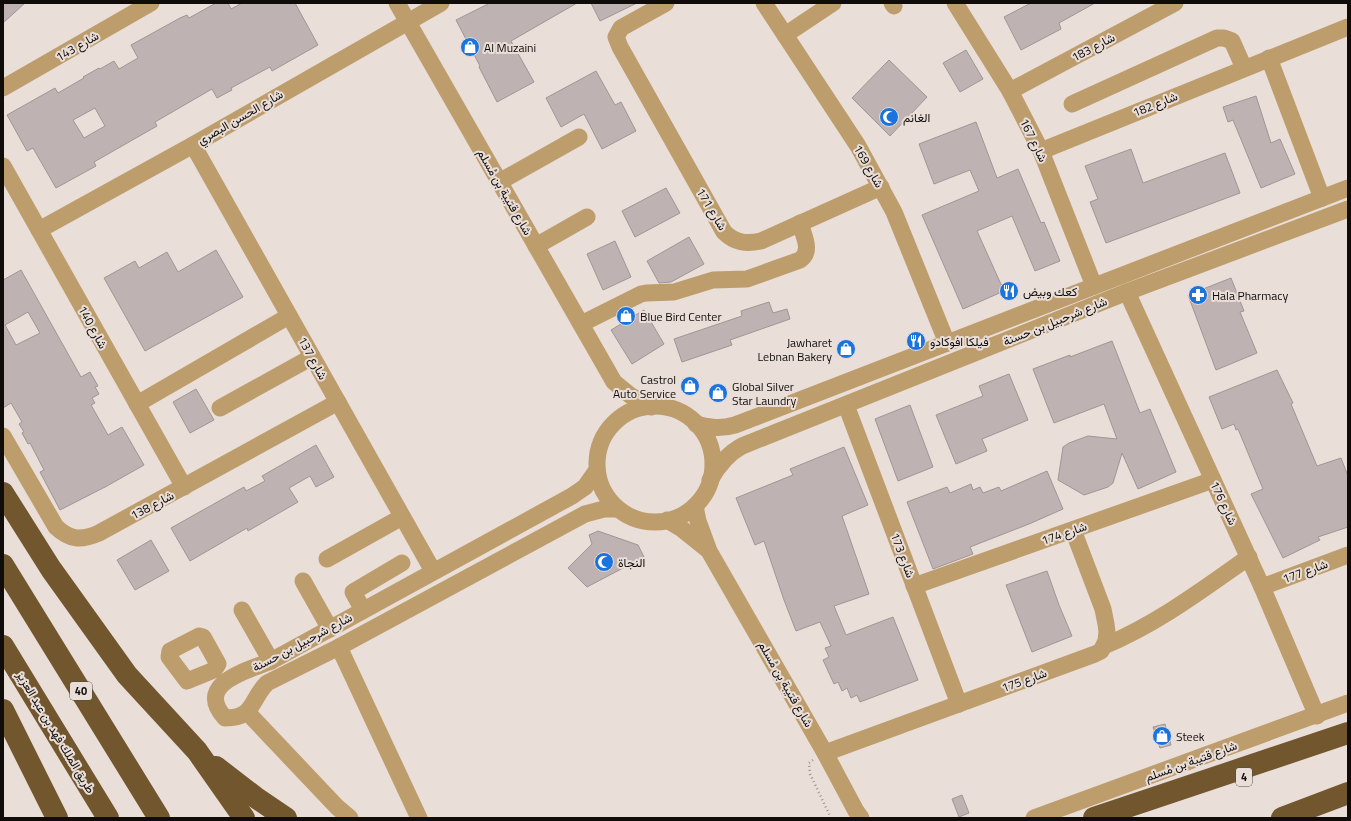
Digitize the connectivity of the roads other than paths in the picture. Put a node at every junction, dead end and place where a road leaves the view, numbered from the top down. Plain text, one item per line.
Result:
1 (151, 3) edge
2 (397, 3) edge
3 (441, 3) edge
4 (666, 3) edge
5 (764, 3) edge
6 (833, 3) edge
7 (955, 3) edge
8 (1175, 3) edge
9 (408, 22) junction
10 (1348, 27) edge
11 (785, 35) junction
12 (1270, 58) junction
13 (1244, 68) junction
14 (3, 88) edge
15 (1010, 91) junction
16 (1072, 104) dead end
17 (579, 137) dead end
18 (193, 145) junction
19 (1041, 151) junction
20 (3, 166) edge
21 (499, 182) junction
22 (881, 187) junction
23 (1348, 188) edge
24 (1322, 198) junction
25 (1348, 209) edge
26 (587, 217) dead end
27 (800, 223) junction
28 (39, 230) junction
29 (536, 246) junction
30 (1094, 286) junction
31 (1127, 292) junction
32 (289, 316) junction
33 (581, 324) junction
34 (947, 343) junction
35 (312, 357) junction
36 (614, 382) junction
37 (338, 402) junction
38 (137, 404) junction
39 (846, 405) junction
40 (651, 406) junction
41 (220, 408) dead end
42 (619, 418) junction
43 (696, 424) junction
44 (3, 436) edge
45 (597, 470) junction
46 (710, 480) junction
47 (1214, 480) junction
48 (184, 487) junction
49 (3, 493) edge
50 (694, 506) junction
51 (618, 509) junction
52 (402, 517) junction
53 (667, 520) junction
54 (1074, 530) junction
55 (709, 551) junction
56 (1348, 556) edge
57 (1249, 557) junction
58 (327, 559) dead end
59 (402, 563) dead end
60 (3, 565) edge
61 (433, 571) junction
62 (303, 581) dead end
63 (914, 586) junction
64 (1262, 587) junction
65 (242, 610) dead end
66 (363, 610) junction
67 (330, 628) junction
68 (3, 646) edge
69 (339, 646) junction
70 (1104, 646) junction
71 (271, 661) junction
72 (1348, 703) edge
73 (959, 704) junction
74 (3, 710) edge
75 (247, 712) junction
76 (1317, 716) junction
77 (1348, 734) edge
78 (196, 751) junction
79 (825, 753) junction
80 (39, 783) junction
81 (1348, 793) edge
82 (1348, 806) edge
83 (53, 818) edge
84 (57, 818) edge
85 (108, 818) edge
86 (159, 818) edge
87 (244, 818) edge
88 (286, 818) edge
89 (350, 818) edge
90 (419, 818) edge
91 (861, 818) edge
92 (1034, 818) edge
93 (1094, 818) edge
94 (1139, 818) edge
95 (1282, 818) edge
96 (1320, 818) edge

1 - 14 street, شارع 143
2 - 9 street, شارع قتيبة بن مُسلم
3 - 9 street, شارع الحسن البصري
4 - 27 street, شارع 171
5 - 11 street, شارع 169
6 - 11 street
7 - 15 street, شارع 167
8 - 15 street, شارع 183
9 - 18 street, شارع الحسن البصري
9 - 21 street, شارع قتيبة بن مُسلم
10 - 12 street, شارع 182
11 - 22 street, شارع 169
12 - 13 street, شارع 182
12 - 24 street
13 - 16 street
13 - 19 street, شارع 182
15 - 19 street, شارع 167
17 - 21 street
18 - 28 street, شارع الحسن البصري
18 - 32 street, شارع 137
19 - 30 street, شارع 167
20 - 28 street, شارع 140
21 - 29 street, شارع قتيبة بن مُسلم
22 - 27 street, شارع 171
22 - 34 street, شارع 169
23 - 24 street, شارع شرحبيل بن حسنة
24 - 30 street, شارع شرحبيل بن حسنة
25 - 31 street, شارع شرحبيل بن حسنة
26 - 29 street
27 - 33 street
28 - 38 street, شارع 140
29 - 33 street, شارع قتيبة بن مُسلم
30 - 34 street, شارع شرحبيل بن حسنة
31 - 39 street, شارع شرحبيل بن حسنة
31 - 47 street, شارع 176
32 - 35 street, شارع 137
32 - 38 street
33 - 36 street, شارع قتيبة بن مُسلم
34 - 43 street, شارع شرحبيل بن حسنة
35 - 37 street, شارع 137
35 - 41 street
36 - 40 street, شارع قتيبة بن مُسلم
36 - 42 street, شارع قتيبة بن مُسلم
37 - 48 street, شارع 138
37 - 52 street, شارع 137
38 - 48 street, شارع 140
39 - 46 street, شارع شرحبيل بن حسنة
39 - 63 street, شارع 173
40 - 42 street
40 - 43 street
42 - 45 street
43 - 46 street
44 - 48 street, شارع 138
45 - 51 street
45 - 61 street, شارع شرحبيل بن حسنة
46 - 50 street
47 - 54 street, شارع 174
47 - 57 street, شارع 176
49 - 78 highway
50 - 53 street
50 - 55 street, شارع قتيبة بن مُسلم
51 - 53 street
51 - 69 street, شارع شرحبيل بن حسنة
52 - 58 street
52 - 61 street, شارع 137
53 - 55 street, شارع قتيبة بن مُسلم
54 - 63 street, شارع 174
54 - 70 street
55 - 79 street, شارع قتيبة بن مُسلم
56 - 64 street, شارع 177
57 - 64 street, شارع 176
57 - 70 street, شارع 175
59 - 66 street
60 - 86 highway, 40
61 - 66 street, شارع شرحبيل بن حسنة
62 - 67 street
63 - 73 street, شارع 173
64 - 76 street, شارع 176
65 - 71 street
66 - 67 street, شارع شرحبيل بن حسنة
67 - 71 street, شارع شرحبيل بن حسنة
68 - 85 highway, طريق الملك فهد بن عبد العزيز
69 - 75 street, شارع شرحبيل بن حسنة
69 - 90 street
70 - 73 street, شارع 175
71 - 75 street, شارع شرحبيل بن حسنة
72 - 76 street, شارع قتيبة بن مُسلم
73 - 79 street, شارع 175
74 - 80 highway
75 - 89 street
76 - 92 street, شارع قتيبة بن مُسلم
77 - 93 highway
77 - 94 highway, 4
78 - 87 highway
78 - 88 highway
79 - 91 street, شارع قتيبة بن مُسلم
80 - 83 highway
80 - 84 highway
81 - 95 highway
82 - 96 highway

